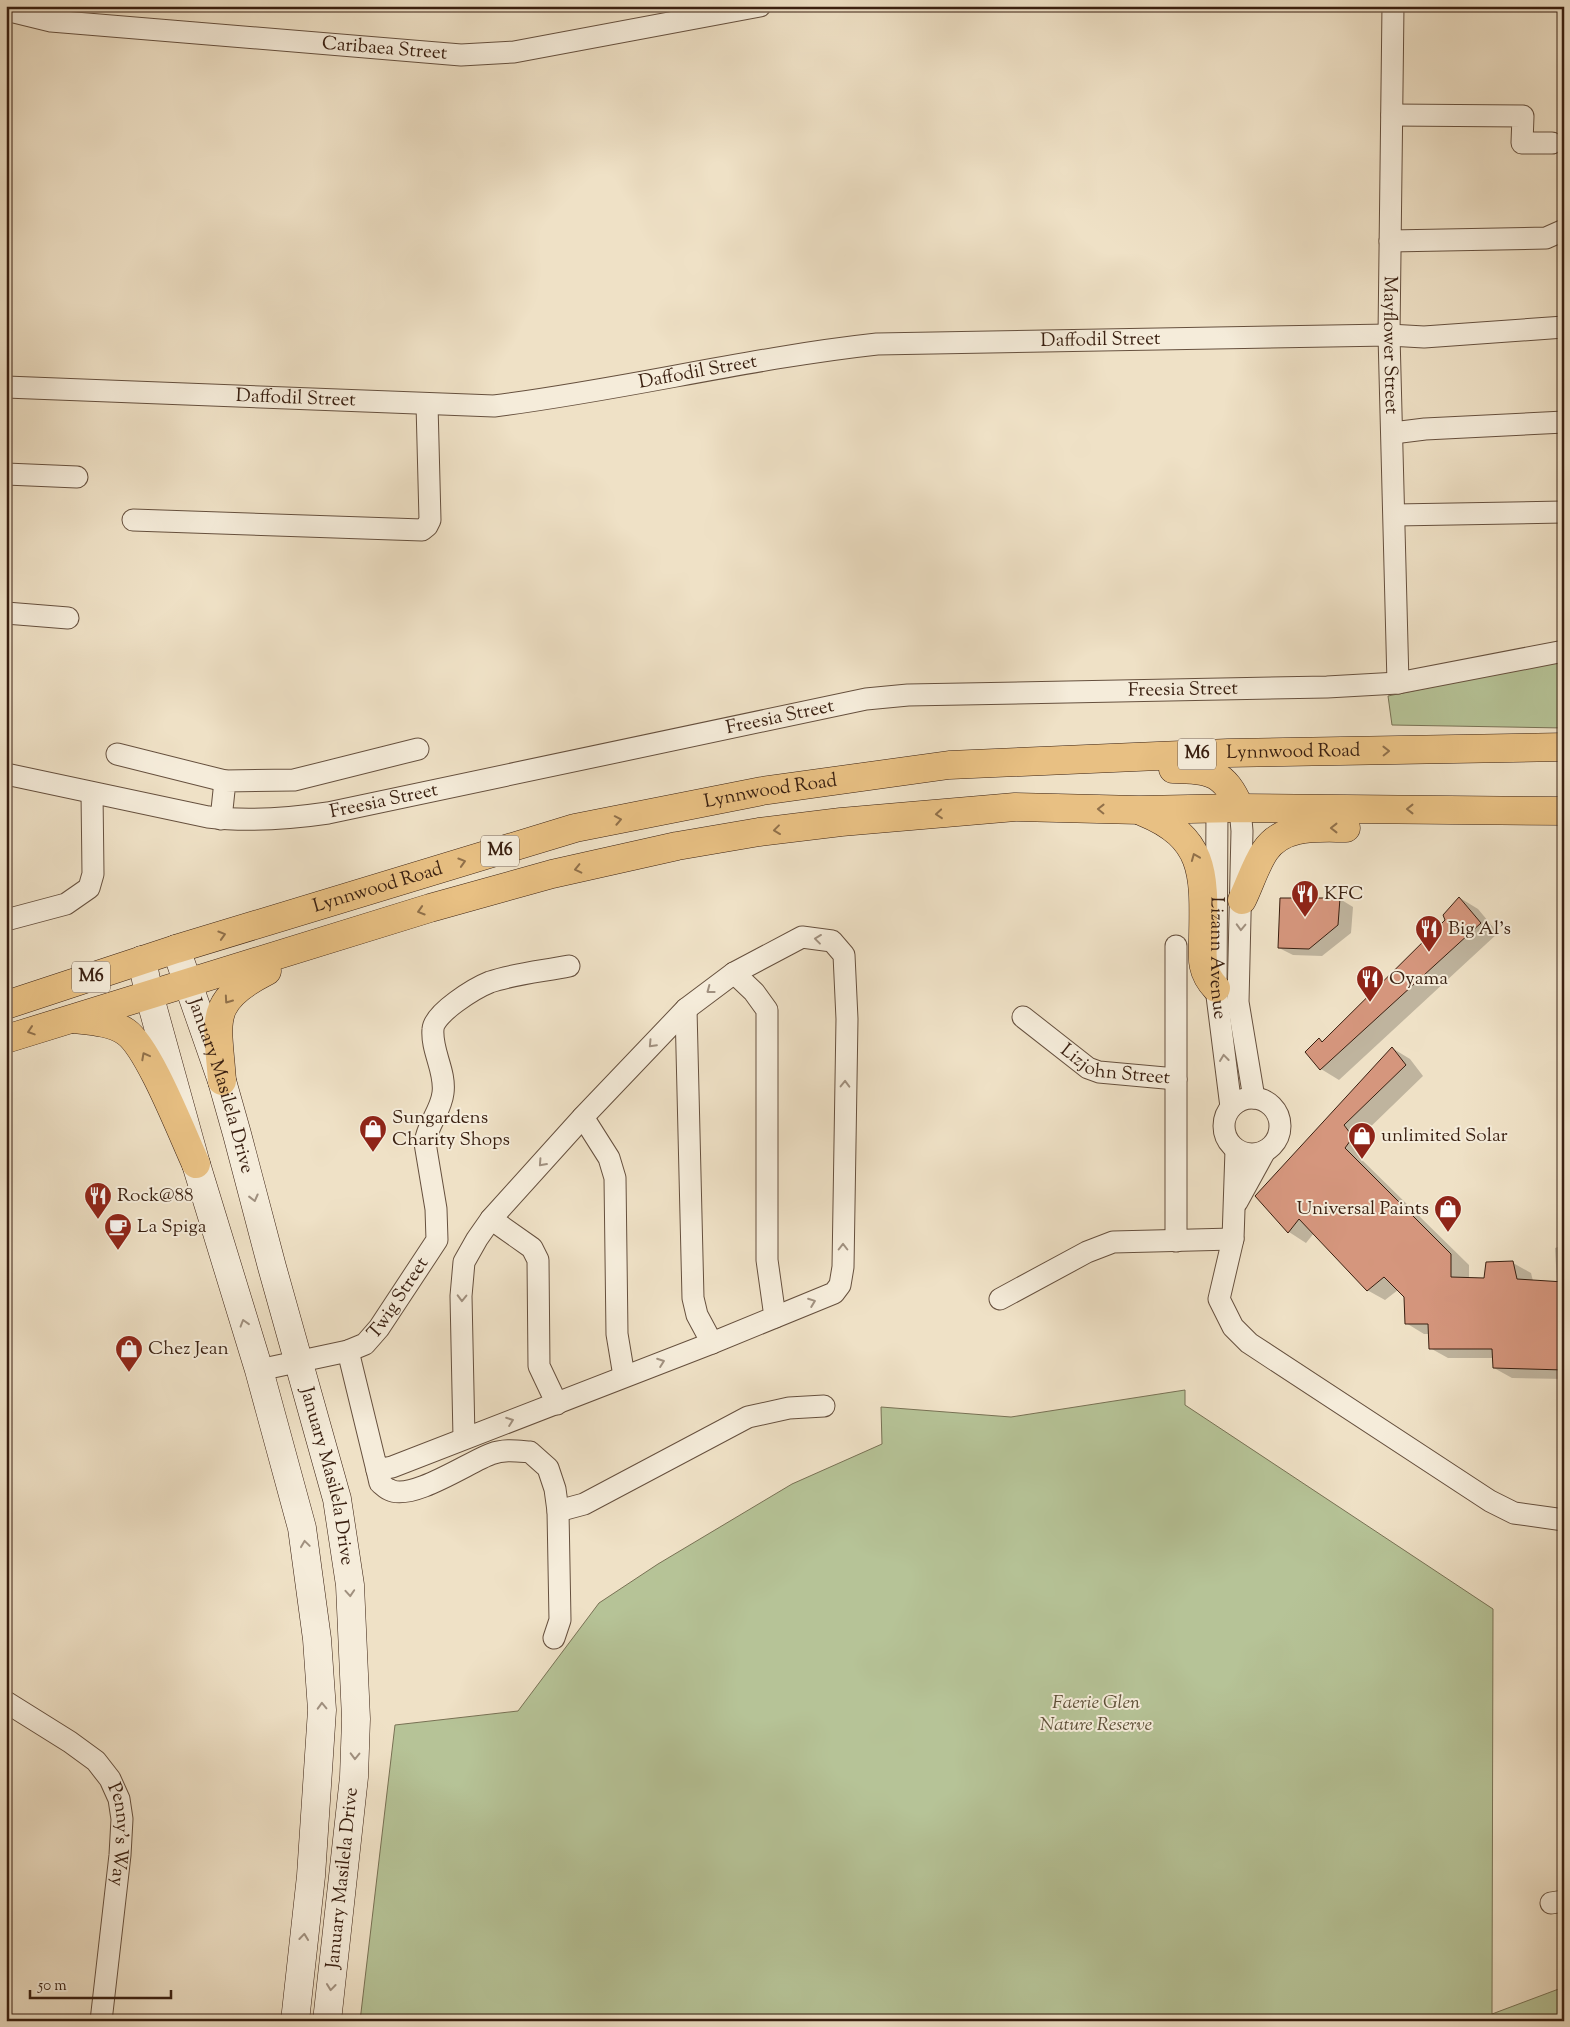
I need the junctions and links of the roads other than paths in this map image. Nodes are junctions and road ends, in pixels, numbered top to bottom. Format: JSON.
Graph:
{"nodes":[{"id":1,"x":760,"y":6,"type":"edge"},
{"id":2,"x":1393,"y":6,"type":"edge"},
{"id":3,"x":6,"y":10,"type":"edge"},
{"id":4,"x":1392,"y":115,"type":"junction"},
{"id":5,"x":1552,"y":143,"type":"dead end"},
{"id":6,"x":1564,"y":230,"type":"edge"},
{"id":7,"x":1390,"y":242,"type":"junction"},
{"id":8,"x":1564,"y":327,"type":"edge"},
{"id":9,"x":1389,"y":335,"type":"junction"},
{"id":10,"x":6,"y":387,"type":"edge"},
{"id":11,"x":427,"y":404,"type":"junction"},
{"id":12,"x":1564,"y":422,"type":"edge"},
{"id":13,"x":1393,"y":433,"type":"junction"},
{"id":14,"x":6,"y":474,"type":"edge"},
{"id":15,"x":77,"y":477,"type":"dead end"},
{"id":16,"x":1563,"y":512,"type":"edge"},
{"id":17,"x":1395,"y":515,"type":"junction"},
{"id":18,"x":133,"y":520,"type":"dead end"},
{"id":19,"x":6,"y":613,"type":"edge"},
{"id":20,"x":68,"y":618,"type":"dead end"},
{"id":21,"x":1564,"y":651,"type":"edge"},
{"id":22,"x":1398,"y":683,"type":"junction"},
{"id":23,"x":1564,"y":748,"type":"edge"},
{"id":24,"x":418,"y":749,"type":"dead end"},
{"id":25,"x":117,"y":754,"type":"dead end"},
{"id":26,"x":1285,"y":754,"type":"junction"},
{"id":27,"x":6,"y":774,"type":"edge"},
{"id":28,"x":1220,"y":778,"type":"junction"},
{"id":29,"x":225,"y":781,"type":"junction"},
{"id":30,"x":831,"y":782,"type":"junction"},
{"id":31,"x":92,"y":793,"type":"junction"},
{"id":32,"x":1228,"y":808,"type":"junction"},
{"id":33,"x":1139,"y":810,"type":"junction"},
{"id":34,"x":1521,"y":810,"type":"junction"},
{"id":35,"x":1564,"y":811,"type":"edge"},
{"id":36,"x":221,"y":819,"type":"junction"},
{"id":37,"x":1242,"y":900,"type":"junction"},
{"id":38,"x":6,"y":920,"type":"edge"},
{"id":39,"x":346,"y":935,"type":"junction"},
{"id":40,"x":1176,"y":946,"type":"dead end"},
{"id":41,"x":176,"y":949,"type":"junction"},
{"id":42,"x":142,"y":960,"type":"junction"},
{"id":43,"x":569,"y":966,"type":"dead end"},
{"id":44,"x":734,"y":973,"type":"junction"},
{"id":45,"x":188,"y":984,"type":"junction"},
{"id":46,"x":1216,"y":988,"type":"junction"},
{"id":47,"x":149,"y":994,"type":"junction"},
{"id":48,"x":6,"y":1005,"type":"edge"},
{"id":49,"x":686,"y":1008,"type":"junction"},
{"id":50,"x":1023,"y":1017,"type":"dead end"},
{"id":51,"x":69,"y":1019,"type":"junction"},
{"id":52,"x":6,"y":1039,"type":"edge"},
{"id":53,"x":1176,"y":1080,"type":"junction"},
{"id":54,"x":222,"y":1081,"type":"junction"},
{"id":55,"x":1254,"y":1098,"type":"junction"},
{"id":56,"x":1231,"y":1107,"type":"junction"},
{"id":57,"x":582,"y":1117,"type":"junction"},
{"id":58,"x":1236,"y":1150,"type":"junction"},
{"id":59,"x":1266,"y":1151,"type":"junction"},
{"id":60,"x":196,"y":1164,"type":"junction"},
{"id":61,"x":1236,"y":1205,"type":"junction"},
{"id":62,"x":491,"y":1219,"type":"junction"},
{"id":63,"x":1233,"y":1240,"type":"junction"},
{"id":64,"x":1176,"y":1241,"type":"junction"},
{"id":65,"x":1000,"y":1299,"type":"dead end"},
{"id":66,"x":775,"y":1317,"type":"junction"},
{"id":67,"x":712,"y":1343,"type":"junction"},
{"id":68,"x":348,"y":1351,"type":"junction"},
{"id":69,"x":298,"y":1360,"type":"junction"},
{"id":70,"x":259,"y":1370,"type":"junction"},
{"id":71,"x":624,"y":1376,"type":"junction"},
{"id":72,"x":557,"y":1404,"type":"junction"},
{"id":73,"x":824,"y":1406,"type":"dead end"},
{"id":74,"x":464,"y":1438,"type":"junction"},
{"id":75,"x":378,"y":1470,"type":"junction"},
{"id":76,"x":558,"y":1512,"type":"junction"},
{"id":77,"x":1564,"y":1520,"type":"edge"},
{"id":78,"x":554,"y":1638,"type":"dead end"},
{"id":79,"x":6,"y":1702,"type":"edge"},
{"id":80,"x":101,"y":2021,"type":"edge"},
{"id":81,"x":295,"y":2021,"type":"edge"},
{"id":82,"x":328,"y":2021,"type":"edge"}],
"edges":[{"from":1,"to":3,"type":"street","name":"Caribaea Street"},
{"from":2,"to":4,"type":"street","name":"Mayflower Street"},
{"from":4,"to":5,"type":"street"},
{"from":4,"to":7,"type":"street","name":"Mayflower Street"},
{"from":6,"to":7,"type":"street"},
{"from":7,"to":9,"type":"street","name":"Mayflower Street"},
{"from":8,"to":9,"type":"street","name":"Daffodil Street"},
{"from":9,"to":11,"type":"street","name":"Daffodil Street"},
{"from":9,"to":13,"type":"street","name":"Mayflower Street"},
{"from":10,"to":11,"type":"street","name":"Daffodil Street"},
{"from":11,"to":18,"type":"street"},
{"from":12,"to":13,"type":"street"},
{"from":13,"to":17,"type":"street","name":"Mayflower Street"},
{"from":14,"to":15,"type":"street"},
{"from":16,"to":17,"type":"street"},
{"from":17,"to":22,"type":"street","name":"Mayflower Street"},
{"from":19,"to":20,"type":"street"},
{"from":21,"to":22,"type":"street","name":"Freesia Street"},
{"from":22,"to":36,"type":"street","name":"Freesia Street"},
{"from":26,"to":23,"type":"main road","name":"Lynnwood Road","number":"M6","one_way":true},
{"from":24,"to":29,"type":"street"},
{"from":25,"to":29,"type":"street"},
{"from":26,"to":28,"type":"main road"},
{"from":26,"to":30,"type":"main road","name":"Lynnwood Road","number":"M6"},
{"from":27,"to":31,"type":"street","name":"Freesia Street"},
{"from":28,"to":30,"type":"main road"},
{"from":28,"to":32,"type":"main road"},
{"from":29,"to":36,"type":"street"},
{"from":41,"to":30,"type":"main road","name":"Lynnwood Road","number":"M6","one_way":true},
{"from":31,"to":36,"type":"street","name":"Freesia Street"},
{"from":31,"to":38,"type":"street"},
{"from":32,"to":33,"type":"main road","name":"Lynnwood Road","number":"M6"},
{"from":34,"to":32,"type":"main road","name":"Lynnwood Road","number":"M6","one_way":true},
{"from":32,"to":37,"type":"street","name":"Lizann Avenue"},
{"from":32,"to":46,"type":"street","name":"Lizann Avenue"},
{"from":33,"to":39,"type":"main road","name":"Lynnwood Road","number":"M6","one_way":true},
{"from":46,"to":33,"type":"main road","one_way":true},
{"from":34,"to":35,"type":"main road","name":"Lynnwood Road","number":"M6"},
{"from":34,"to":37,"type":"main road","one_way":true},
{"from":37,"to":55,"type":"street","name":"Lizann Avenue","one_way":true},
{"from":39,"to":45,"type":"main road","name":"Lynnwood Road","number":"M6"},
{"from":39,"to":54,"type":"main road","one_way":true},
{"from":40,"to":53,"type":"street","name":"Lizjohn Street"},
{"from":41,"to":42,"type":"main road","name":"Lynnwood Road","number":"M6"},
{"from":41,"to":45,"type":"main road","name":"January Masilela Drive"},
{"from":42,"to":47,"type":"main road","name":"January Masilela Drive"},
{"from":42,"to":48,"type":"main road","name":"Lynnwood Road","number":"M6"},
{"from":43,"to":68,"type":"street","name":"Twig Street"},
{"from":44,"to":49,"type":"street","one_way":true},
{"from":44,"to":66,"type":"street"},
{"from":66,"to":44,"type":"street","one_way":true},
{"from":45,"to":47,"type":"main road","name":"Lynnwood Road","number":"M6"},
{"from":45,"to":54,"type":"main road","name":"January Masilela Drive"},
{"from":56,"to":46,"type":"street","name":"Lizann Avenue","one_way":true},
{"from":47,"to":51,"type":"main road","name":"Lynnwood Road","number":"M6"},
{"from":47,"to":60,"type":"main road","name":"January Masilela Drive"},
{"from":49,"to":57,"type":"street","one_way":true},
{"from":49,"to":67,"type":"street"},
{"from":50,"to":53,"type":"street","name":"Lizjohn Street"},
{"from":51,"to":52,"type":"main road","name":"Lynnwood Road","number":"M6","one_way":true},
{"from":60,"to":51,"type":"main road","one_way":true},
{"from":53,"to":64,"type":"street"},
{"from":54,"to":69,"type":"main road","name":"January Masilela Drive","one_way":true},
{"from":55,"to":56,"type":"street"},
{"from":55,"to":59,"type":"street"},
{"from":56,"to":58,"type":"street"},
{"from":57,"to":62,"type":"street","one_way":true},
{"from":57,"to":71,"type":"street"},
{"from":58,"to":59,"type":"street"},
{"from":58,"to":61,"type":"street"},
{"from":59,"to":61,"type":"street"},
{"from":70,"to":60,"type":"main road","name":"January Masilela Drive","one_way":true},
{"from":61,"to":63,"type":"street"},
{"from":62,"to":72,"type":"street"},
{"from":62,"to":74,"type":"street","one_way":true},
{"from":63,"to":64,"type":"street"},
{"from":63,"to":77,"type":"street"},
{"from":64,"to":65,"type":"street"},
{"from":66,"to":67,"type":"street"},
{"from":71,"to":67,"type":"street","one_way":true},
{"from":68,"to":69,"type":"street","name":"Twig Street"},
{"from":68,"to":75,"type":"street"},
{"from":69,"to":70,"type":"street","name":"Twig Street"},
{"from":69,"to":82,"type":"main road","name":"January Masilela Drive","one_way":true},
{"from":81,"to":70,"type":"main road","name":"January Masilela Drive","one_way":true},
{"from":71,"to":72,"type":"street"},
{"from":74,"to":72,"type":"street","one_way":true},
{"from":73,"to":76,"type":"street"},
{"from":74,"to":75,"type":"street"},
{"from":75,"to":76,"type":"street"},
{"from":76,"to":78,"type":"street"},
{"from":79,"to":80,"type":"street","name":"Penny's Way"}]}
